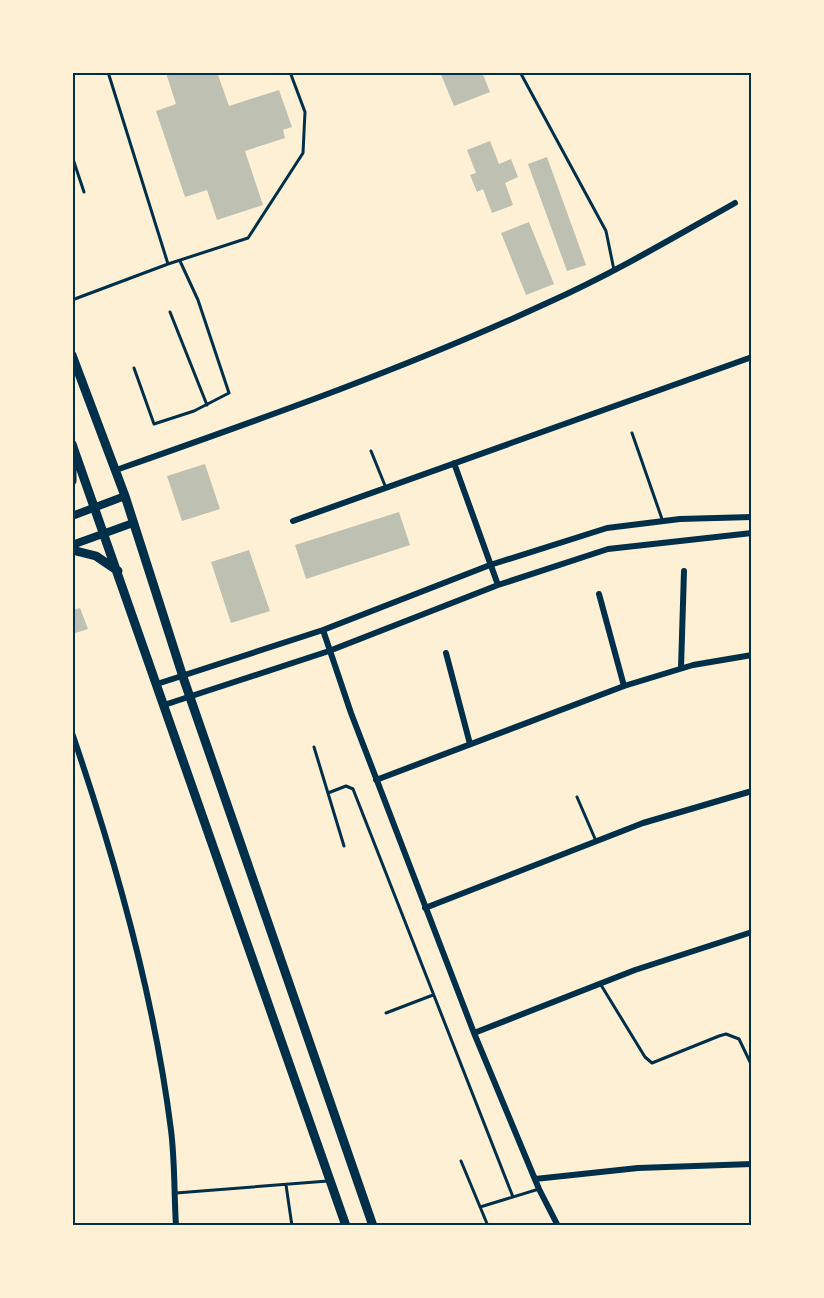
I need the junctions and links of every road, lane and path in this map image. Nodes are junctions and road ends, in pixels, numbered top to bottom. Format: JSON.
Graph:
{"nodes":[{"id":1,"x":78,"y":72,"type":"edge"},
{"id":2,"x":108,"y":72,"type":"edge"},
{"id":3,"x":290,"y":72,"type":"edge"},
{"id":4,"x":520,"y":72,"type":"edge"},
{"id":5,"x":72,"y":74,"type":"edge"},
{"id":6,"x":72,"y":156,"type":"edge"},
{"id":7,"x":84,"y":192,"type":"dead end"},
{"id":8,"x":735,"y":203,"type":"dead end"},
{"id":9,"x":180,"y":261,"type":"junction"},
{"id":10,"x":168,"y":264,"type":"junction"},
{"id":11,"x":614,"y":270,"type":"junction"},
{"id":12,"x":72,"y":300,"type":"edge"},
{"id":13,"x":170,"y":312,"type":"dead end"},
{"id":14,"x":72,"y":355,"type":"edge"},
{"id":15,"x":752,"y":357,"type":"edge"},
{"id":16,"x":134,"y":368,"type":"dead end"},
{"id":17,"x":207,"y":405,"type":"junction"},
{"id":18,"x":632,"y":433,"type":"dead end"},
{"id":19,"x":72,"y":444,"type":"edge"},
{"id":20,"x":371,"y":451,"type":"dead end"},
{"id":21,"x":454,"y":463,"type":"junction"},
{"id":22,"x":72,"y":469,"type":"edge"},
{"id":23,"x":116,"y":470,"type":"junction"},
{"id":24,"x":72,"y":481,"type":"edge"},
{"id":25,"x":386,"y":488,"type":"junction"},
{"id":26,"x":125,"y":496,"type":"junction"},
{"id":27,"x":95,"y":507,"type":"junction"},
{"id":28,"x":72,"y":516,"type":"edge"},
{"id":29,"x":752,"y":516,"type":"edge"},
{"id":30,"x":292,"y":521,"type":"dead end"},
{"id":31,"x":662,"y":521,"type":"junction"},
{"id":32,"x":133,"y":523,"type":"junction"},
{"id":33,"x":105,"y":533,"type":"junction"},
{"id":34,"x":752,"y":533,"type":"edge"},
{"id":35,"x":72,"y":545,"type":"edge"},
{"id":36,"x":72,"y":550,"type":"edge"},
{"id":37,"x":489,"y":565,"type":"junction"},
{"id":38,"x":684,"y":571,"type":"dead end"},
{"id":39,"x":118,"y":572,"type":"junction"},
{"id":40,"x":498,"y":585,"type":"junction"},
{"id":41,"x":599,"y":594,"type":"dead end"},
{"id":42,"x":323,"y":630,"type":"junction"},
{"id":43,"x":329,"y":651,"type":"junction"},
{"id":44,"x":446,"y":653,"type":"dead end"},
{"id":45,"x":752,"y":656,"type":"edge"},
{"id":46,"x":681,"y":668,"type":"junction"},
{"id":47,"x":183,"y":676,"type":"junction"},
{"id":48,"x":157,"y":684,"type":"junction"},
{"id":49,"x":624,"y":686,"type":"junction"},
{"id":50,"x":190,"y":698,"type":"junction"},
{"id":51,"x":164,"y":705,"type":"junction"},
{"id":52,"x":72,"y":733,"type":"edge"},
{"id":53,"x":470,"y":744,"type":"junction"},
{"id":54,"x":314,"y":747,"type":"dead end"},
{"id":55,"x":376,"y":780,"type":"junction"},
{"id":56,"x":752,"y":791,"type":"edge"},
{"id":57,"x":328,"y":793,"type":"junction"},
{"id":58,"x":577,"y":797,"type":"dead end"},
{"id":59,"x":596,"y":841,"type":"junction"},
{"id":60,"x":344,"y":846,"type":"dead end"},
{"id":61,"x":425,"y":908,"type":"junction"},
{"id":62,"x":752,"y":932,"type":"edge"},
{"id":63,"x":600,"y":984,"type":"junction"},
{"id":64,"x":434,"y":994,"type":"junction"},
{"id":65,"x":386,"y":1013,"type":"dead end"},
{"id":66,"x":474,"y":1033,"type":"junction"},
{"id":67,"x":752,"y":1066,"type":"edge"},
{"id":68,"x":461,"y":1161,"type":"dead end"},
{"id":69,"x":752,"y":1164,"type":"edge"},
{"id":70,"x":535,"y":1179,"type":"junction"},
{"id":71,"x":330,"y":1180,"type":"junction"},
{"id":72,"x":285,"y":1185,"type":"junction"},
{"id":73,"x":538,"y":1188,"type":"junction"},
{"id":74,"x":174,"y":1193,"type":"junction"},
{"id":75,"x":513,"y":1197,"type":"junction"},
{"id":76,"x":480,"y":1207,"type":"junction"},
{"id":77,"x":176,"y":1226,"type":"edge"},
{"id":78,"x":292,"y":1226,"type":"edge"},
{"id":79,"x":346,"y":1226,"type":"edge"},
{"id":80,"x":373,"y":1226,"type":"edge"},
{"id":81,"x":488,"y":1226,"type":"edge"},
{"id":82,"x":558,"y":1226,"type":"edge"}],
"edges":[{"from":1,"to":5,"type":"lane"},
{"from":2,"to":10,"type":"lane"},
{"from":3,"to":9,"type":"lane"},
{"from":4,"to":11,"type":"lane"},
{"from":6,"to":7,"type":"lane"},
{"from":8,"to":11,"type":"street"},
{"from":9,"to":10,"type":"lane"},
{"from":9,"to":17,"type":"lane"},
{"from":10,"to":12,"type":"lane"},
{"from":11,"to":23,"type":"street"},
{"from":13,"to":17,"type":"lane"},
{"from":14,"to":23,"type":"main road"},
{"from":15,"to":21,"type":"street"},
{"from":16,"to":17,"type":"lane"},
{"from":18,"to":31,"type":"lane"},
{"from":19,"to":27,"type":"main road"},
{"from":20,"to":25,"type":"lane"},
{"from":21,"to":25,"type":"street"},
{"from":21,"to":37,"type":"street"},
{"from":22,"to":24,"type":"main road"},
{"from":23,"to":26,"type":"main road"},
{"from":25,"to":30,"type":"street"},
{"from":26,"to":27,"type":"street"},
{"from":26,"to":32,"type":"main road"},
{"from":27,"to":28,"type":"street"},
{"from":27,"to":33,"type":"main road"},
{"from":29,"to":31,"type":"street"},
{"from":31,"to":37,"type":"street"},
{"from":32,"to":33,"type":"street"},
{"from":32,"to":47,"type":"main road"},
{"from":33,"to":35,"type":"street"},
{"from":33,"to":39,"type":"main road"},
{"from":34,"to":40,"type":"street"},
{"from":36,"to":39,"type":"main road"},
{"from":37,"to":40,"type":"street"},
{"from":37,"to":42,"type":"street"},
{"from":38,"to":46,"type":"street"},
{"from":39,"to":48,"type":"main road"},
{"from":40,"to":43,"type":"street"},
{"from":41,"to":49,"type":"street"},
{"from":42,"to":43,"type":"street"},
{"from":42,"to":47,"type":"street"},
{"from":43,"to":50,"type":"street"},
{"from":43,"to":55,"type":"street"},
{"from":44,"to":53,"type":"street"},
{"from":45,"to":46,"type":"street"},
{"from":46,"to":49,"type":"street"},
{"from":47,"to":48,"type":"street"},
{"from":47,"to":50,"type":"main road"},
{"from":48,"to":51,"type":"main road"},
{"from":49,"to":53,"type":"street"},
{"from":50,"to":51,"type":"street"},
{"from":50,"to":80,"type":"main road"},
{"from":51,"to":71,"type":"main road"},
{"from":52,"to":74,"type":"street"},
{"from":53,"to":55,"type":"street"},
{"from":54,"to":57,"type":"lane"},
{"from":55,"to":61,"type":"street"},
{"from":56,"to":59,"type":"street"},
{"from":57,"to":60,"type":"lane"},
{"from":57,"to":64,"type":"lane"},
{"from":58,"to":59,"type":"lane"},
{"from":59,"to":61,"type":"street"},
{"from":61,"to":66,"type":"street"},
{"from":62,"to":63,"type":"street"},
{"from":63,"to":66,"type":"street"},
{"from":63,"to":67,"type":"lane"},
{"from":64,"to":65,"type":"lane"},
{"from":64,"to":75,"type":"lane"},
{"from":66,"to":70,"type":"street"},
{"from":68,"to":76,"type":"lane"},
{"from":69,"to":70,"type":"street"},
{"from":70,"to":73,"type":"street"},
{"from":71,"to":72,"type":"lane"},
{"from":71,"to":79,"type":"main road"},
{"from":72,"to":74,"type":"lane"},
{"from":72,"to":78,"type":"lane"},
{"from":73,"to":75,"type":"lane"},
{"from":73,"to":82,"type":"street"},
{"from":74,"to":77,"type":"street"},
{"from":75,"to":76,"type":"lane"},
{"from":76,"to":81,"type":"lane"}]}
